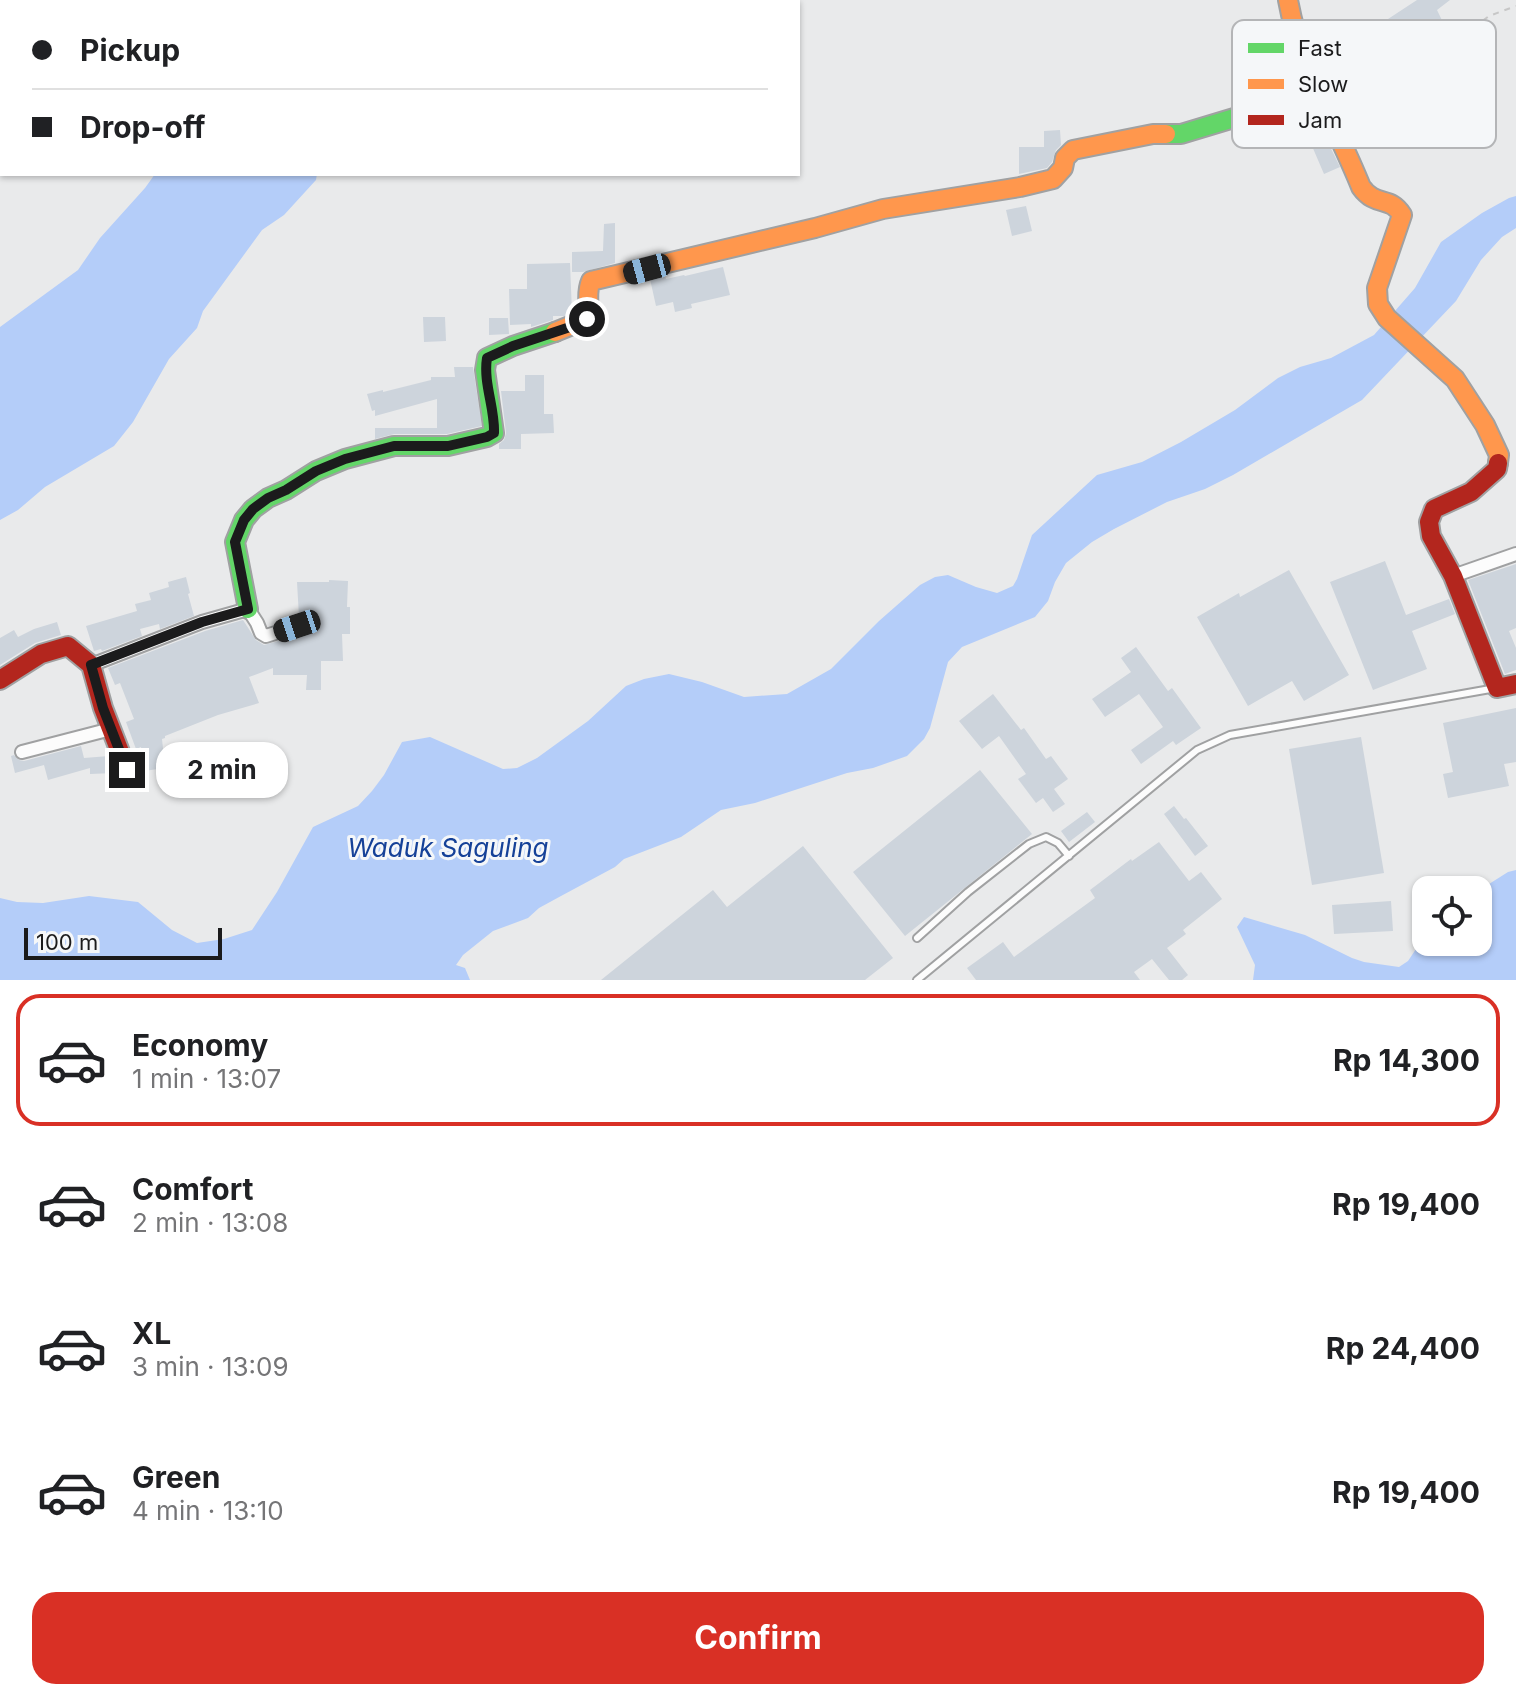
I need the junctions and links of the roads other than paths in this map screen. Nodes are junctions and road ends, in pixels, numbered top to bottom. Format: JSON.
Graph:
{"nodes":[{"id":1,"x":1288,"y":0,"type":"edge"},
{"id":2,"x":1291,"y":20,"type":"edge"},
{"id":3,"x":1232,"y":119,"type":"edge"},
{"id":4,"x":1344,"y":148,"type":"edge"},
{"id":5,"x":1516,"y":554,"type":"edge"},
{"id":6,"x":1453,"y":576,"type":"junction"},
{"id":7,"x":248,"y":609,"type":"junction"},
{"id":8,"x":297,"y":626,"type":"dead end"},
{"id":9,"x":91,"y":665,"type":"junction"},
{"id":10,"x":0,"y":680,"type":"edge"},
{"id":11,"x":1507,"y":686,"type":"edge"},
{"id":12,"x":111,"y":729,"type":"junction"},
{"id":13,"x":22,"y":752,"type":"dead end"},
{"id":14,"x":127,"y":770,"type":"dead end"},
{"id":15,"x":1069,"y":856,"type":"junction"},
{"id":16,"x":917,"y":938,"type":"dead end"},
{"id":17,"x":917,"y":980,"type":"edge"}],
"edges":[{"from":1,"to":2,"type":"street"},
{"from":3,"to":7,"type":"street"},
{"from":4,"to":6,"type":"street"},
{"from":5,"to":6,"type":"street"},
{"from":6,"to":11,"type":"street"},
{"from":7,"to":8,"type":"street"},
{"from":7,"to":9,"type":"street"},
{"from":9,"to":10,"type":"street"},
{"from":9,"to":12,"type":"street"},
{"from":11,"to":15,"type":"lane"},
{"from":12,"to":13,"type":"street"},
{"from":12,"to":14,"type":"street"},
{"from":15,"to":16,"type":"lane"},
{"from":15,"to":17,"type":"lane"}]}
